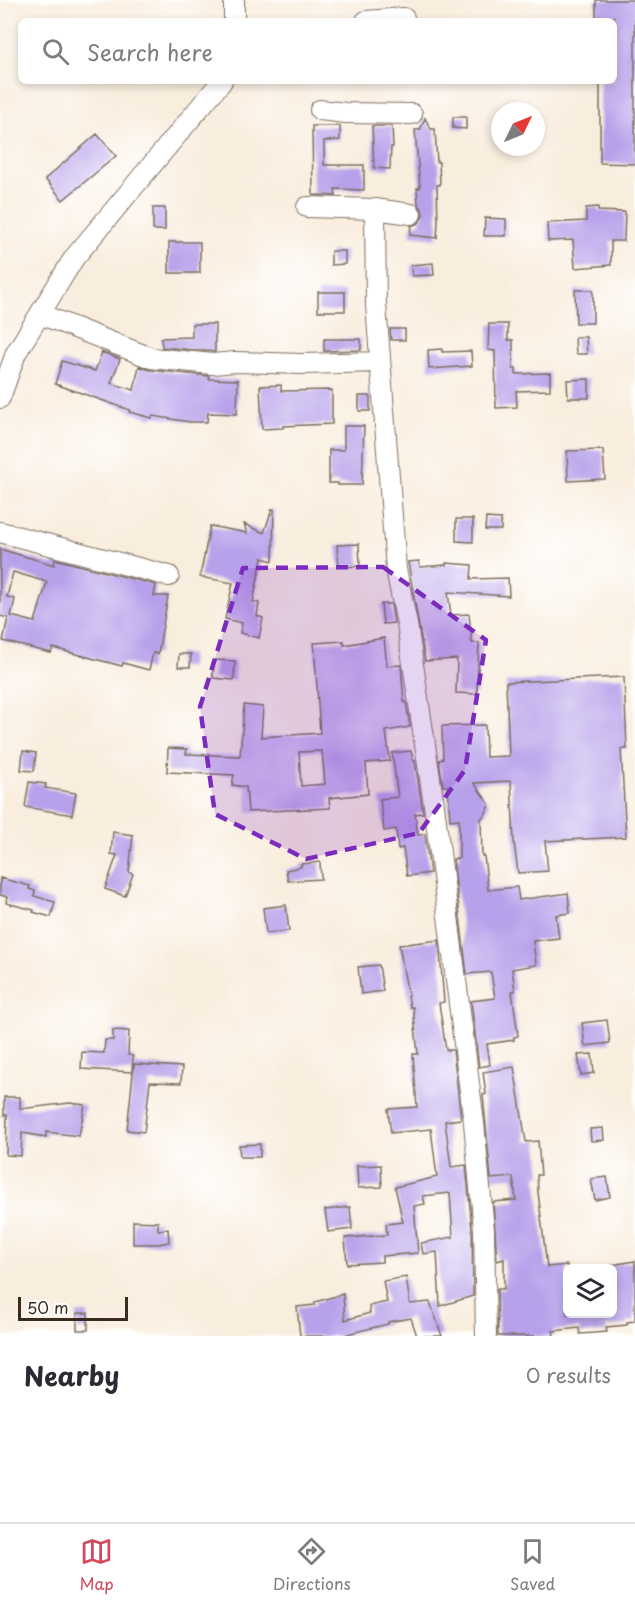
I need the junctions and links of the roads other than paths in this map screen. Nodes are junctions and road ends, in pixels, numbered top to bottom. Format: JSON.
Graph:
{"nodes":[{"id":1,"x":234,"y":0,"type":"edge"},
{"id":2,"x":234,"y":18,"type":"edge"},
{"id":3,"x":219,"y":84,"type":"edge"},
{"id":4,"x":320,"y":110,"type":"dead end"},
{"id":5,"x":412,"y":114,"type":"dead end"},
{"id":6,"x":308,"y":207,"type":"dead end"},
{"id":7,"x":375,"y":209,"type":"junction"},
{"id":8,"x":411,"y":214,"type":"dead end"},
{"id":9,"x":40,"y":314,"type":"junction"},
{"id":10,"x":380,"y":362,"type":"junction"},
{"id":11,"x":0,"y":398,"type":"edge"},
{"id":12,"x":0,"y":532,"type":"edge"},
{"id":13,"x":169,"y":576,"type":"dead end"},
{"id":14,"x":486,"y":1336,"type":"edge"}],
"edges":[{"from":1,"to":2,"type":"street"},
{"from":3,"to":9,"type":"street"},
{"from":4,"to":5,"type":"street"},
{"from":6,"to":7,"type":"street"},
{"from":7,"to":8,"type":"street"},
{"from":7,"to":10,"type":"street"},
{"from":9,"to":10,"type":"street"},
{"from":9,"to":11,"type":"street"},
{"from":10,"to":14,"type":"street"},
{"from":12,"to":13,"type":"street"}]}
